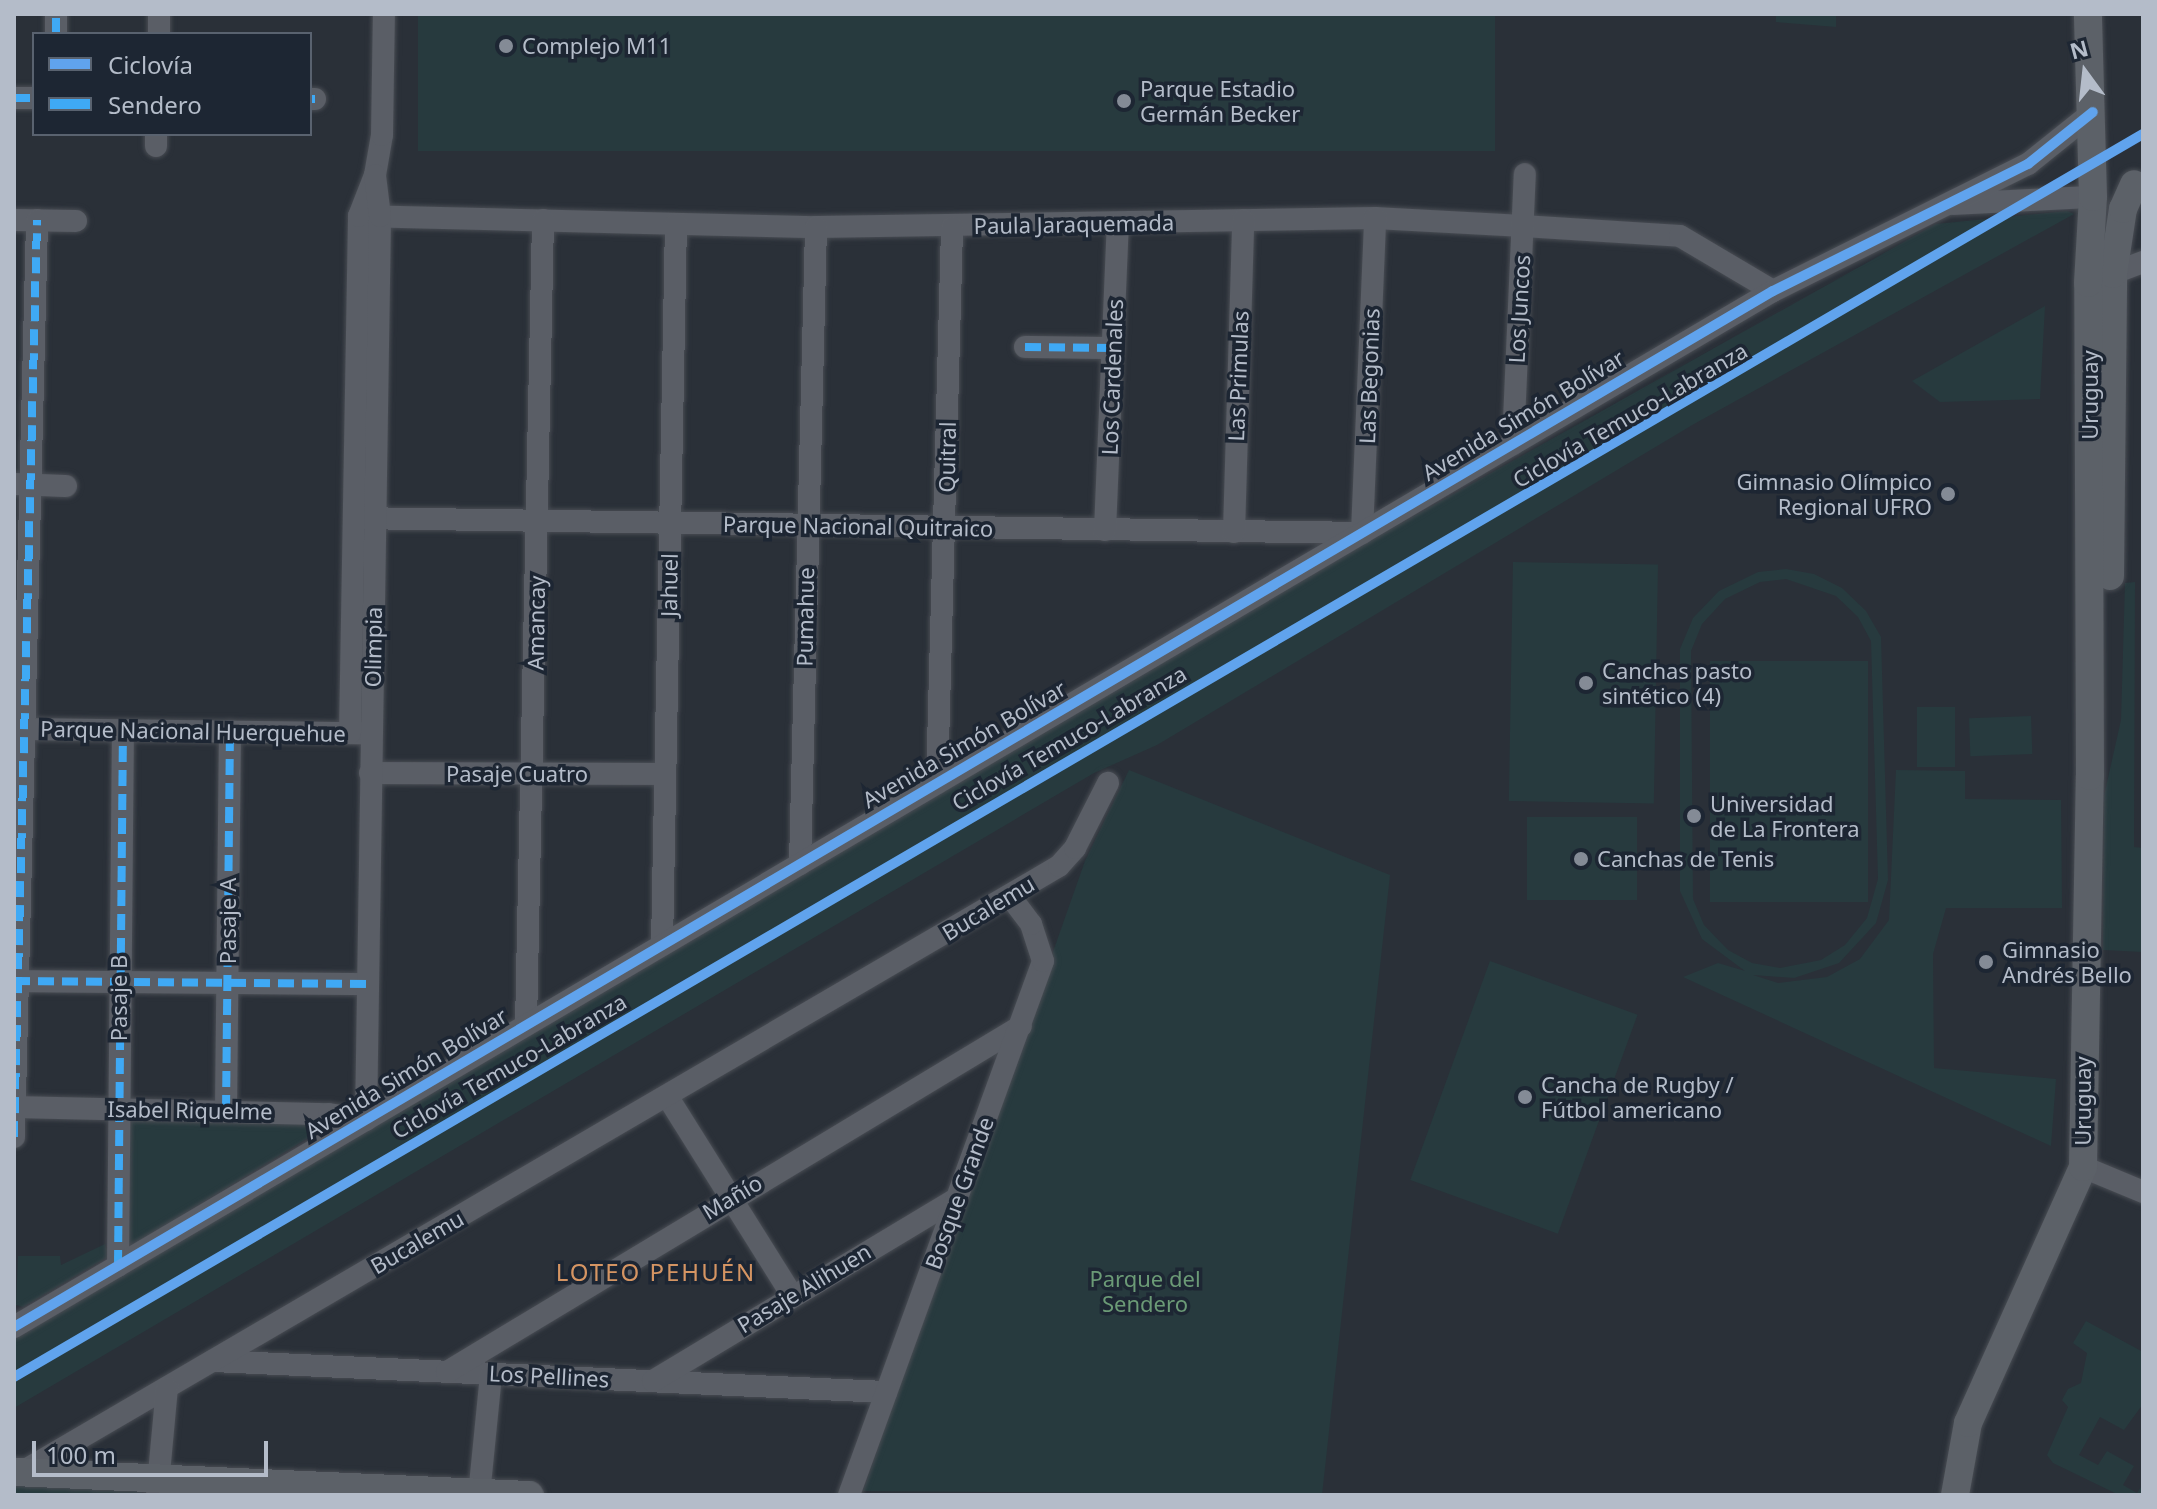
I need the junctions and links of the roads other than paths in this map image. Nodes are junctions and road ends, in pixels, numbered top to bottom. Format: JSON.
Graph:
{"nodes":[{"id":1,"x":369,"y":14,"type":"edge"},
{"id":2,"x":384,"y":14,"type":"edge"},
{"id":3,"x":2088,"y":14,"type":"edge"},
{"id":4,"x":2093,"y":112,"type":"junction"},
{"id":5,"x":382,"y":122,"type":"junction"},
{"id":6,"x":1525,"y":174,"type":"dead end"},
{"id":7,"x":2138,"y":182,"type":"edge"},
{"id":8,"x":2097,"y":197,"type":"junction"},
{"id":9,"x":1940,"y":205,"type":"junction"},
{"id":10,"x":369,"y":216,"type":"junction"},
{"id":11,"x":1375,"y":218,"type":"junction"},
{"id":12,"x":14,"y":220,"type":"edge"},
{"id":13,"x":37,"y":220,"type":"junction"},
{"id":14,"x":543,"y":220,"type":"junction"},
{"id":15,"x":1243,"y":220,"type":"junction"},
{"id":16,"x":76,"y":221,"type":"dead end"},
{"id":17,"x":676,"y":224,"type":"junction"},
{"id":18,"x":1118,"y":224,"type":"junction"},
{"id":19,"x":1523,"y":226,"type":"junction"},
{"id":20,"x":816,"y":227,"type":"junction"},
{"id":21,"x":952,"y":227,"type":"junction"},
{"id":22,"x":2143,"y":262,"type":"edge"},
{"id":23,"x":2106,"y":268,"type":"junction"},
{"id":24,"x":1773,"y":291,"type":"junction"},
{"id":25,"x":1025,"y":347,"type":"dead end"},
{"id":26,"x":1113,"y":348,"type":"junction"},
{"id":27,"x":1513,"y":444,"type":"junction"},
{"id":28,"x":22,"y":484,"type":"edge"},
{"id":29,"x":66,"y":486,"type":"dead end"},
{"id":30,"x":364,"y":518,"type":"junction"},
{"id":31,"x":538,"y":521,"type":"junction"},
{"id":32,"x":671,"y":523,"type":"junction"},
{"id":33,"x":807,"y":525,"type":"junction"},
{"id":34,"x":946,"y":527,"type":"junction"},
{"id":35,"x":1105,"y":530,"type":"junction"},
{"id":36,"x":1234,"y":532,"type":"junction"},
{"id":37,"x":1362,"y":533,"type":"junction"},
{"id":38,"x":20,"y":729,"type":"edge"},
{"id":39,"x":123,"y":730,"type":"junction"},
{"id":40,"x":230,"y":731,"type":"junction"},
{"id":41,"x":361,"y":733,"type":"junction"},
{"id":42,"x":370,"y":773,"type":"junction"},
{"id":43,"x":664,"y":774,"type":"junction"},
{"id":44,"x":533,"y":775,"type":"junction"},
{"id":45,"x":937,"y":783,"type":"junction"},
{"id":46,"x":1108,"y":783,"type":"dead end"},
{"id":47,"x":800,"y":864,"type":"junction"},
{"id":48,"x":1010,"y":896,"type":"junction"},
{"id":49,"x":662,"y":945,"type":"junction"},
{"id":50,"x":17,"y":982,"type":"edge"},
{"id":51,"x":118,"y":982,"type":"junction"},
{"id":52,"x":228,"y":983,"type":"junction"},
{"id":53,"x":368,"y":984,"type":"junction"},
{"id":54,"x":526,"y":1025,"type":"junction"},
{"id":55,"x":1021,"y":1026,"type":"junction"},
{"id":56,"x":667,"y":1096,"type":"junction"},
{"id":57,"x":14,"y":1107,"type":"edge"},
{"id":58,"x":120,"y":1108,"type":"junction"},
{"id":59,"x":226,"y":1111,"type":"junction"},
{"id":60,"x":366,"y":1120,"type":"junction"},
{"id":61,"x":14,"y":1137,"type":"edge"},
{"id":62,"x":2083,"y":1167,"type":"junction"},
{"id":63,"x":2143,"y":1192,"type":"edge"},
{"id":64,"x":731,"y":1197,"type":"junction"},
{"id":65,"x":957,"y":1198,"type":"junction"},
{"id":66,"x":118,"y":1266,"type":"junction"},
{"id":67,"x":791,"y":1294,"type":"junction"},
{"id":68,"x":14,"y":1327,"type":"edge"},
{"id":69,"x":212,"y":1361,"type":"junction"},
{"id":70,"x":447,"y":1372,"type":"junction"},
{"id":71,"x":491,"y":1374,"type":"junction"},
{"id":72,"x":653,"y":1381,"type":"junction"},
{"id":73,"x":167,"y":1388,"type":"junction"},
{"id":74,"x":886,"y":1392,"type":"junction"},
{"id":75,"x":18,"y":1472,"type":"edge"},
{"id":76,"x":158,"y":1486,"type":"edge"},
{"id":77,"x":480,"y":1494,"type":"edge"},
{"id":78,"x":529,"y":1495,"type":"edge"},
{"id":79,"x":849,"y":1495,"type":"edge"},
{"id":80,"x":1955,"y":1495,"type":"edge"}],
"edges":[{"from":1,"to":5,"type":"street"},
{"from":2,"to":5,"type":"street","name":"Olimpia"},
{"from":3,"to":4,"type":"main road","name":"Uruguay"},
{"from":4,"to":8,"type":"main road","name":"Uruguay"},
{"from":4,"to":9,"type":"street","name":"Avenida Simón Bolívar"},
{"from":5,"to":10,"type":"street","name":"Olimpia"},
{"from":6,"to":19,"type":"street","name":"Los Juncos"},
{"from":7,"to":8,"type":"main road"},
{"from":7,"to":23,"type":"main road","name":"Uruguay"},
{"from":8,"to":9,"type":"street","name":"Avenida Simón Bolívar"},
{"from":8,"to":23,"type":"main road","name":"Uruguay"},
{"from":8,"to":23,"type":"main road"},
{"from":9,"to":24,"type":"street","name":"Avenida Simón Bolívar"},
{"from":10,"to":14,"type":"street","name":"Paula Jaraquemada"},
{"from":10,"to":30,"type":"street","name":"Olimpia"},
{"from":11,"to":15,"type":"street","name":"Paula Jaraquemada"},
{"from":11,"to":19,"type":"street","name":"Paula Jaraquemada"},
{"from":11,"to":37,"type":"street","name":"Las Begonias"},
{"from":12,"to":13,"type":"street"},
{"from":13,"to":16,"type":"street"},
{"from":13,"to":28,"type":"street"},
{"from":14,"to":17,"type":"street","name":"Paula Jaraquemada"},
{"from":14,"to":31,"type":"street","name":"Amancay"},
{"from":15,"to":18,"type":"street","name":"Paula Jaraquemada"},
{"from":15,"to":36,"type":"street","name":"Las Primulas"},
{"from":17,"to":20,"type":"street","name":"Paula Jaraquemada"},
{"from":17,"to":32,"type":"street","name":"Jahuel"},
{"from":18,"to":21,"type":"street","name":"Paula Jaraquemada"},
{"from":18,"to":26,"type":"street","name":"Los Cardenales"},
{"from":19,"to":24,"type":"street","name":"Paula Jaraquemada"},
{"from":19,"to":27,"type":"street","name":"Los Juncos"},
{"from":20,"to":21,"type":"street","name":"Paula Jaraquemada"},
{"from":20,"to":33,"type":"street","name":"Pumahue"},
{"from":21,"to":34,"type":"street","name":"Quitral"},
{"from":22,"to":23,"type":"street"},
{"from":23,"to":62,"type":"main road","name":"Uruguay"},
{"from":24,"to":27,"type":"street","name":"Avenida Simón Bolívar"},
{"from":25,"to":26,"type":"street"},
{"from":26,"to":35,"type":"street","name":"Los Cardenales"},
{"from":27,"to":37,"type":"street","name":"Avenida Simón Bolívar"},
{"from":28,"to":29,"type":"street"},
{"from":28,"to":38,"type":"street"},
{"from":30,"to":31,"type":"street","name":"Parque Nacional Quitraico"},
{"from":30,"to":41,"type":"street","name":"Olimpia"},
{"from":31,"to":32,"type":"street","name":"Parque Nacional Quitraico"},
{"from":31,"to":44,"type":"street","name":"Amancay"},
{"from":32,"to":33,"type":"street","name":"Parque Nacional Quitraico"},
{"from":32,"to":43,"type":"street","name":"Jahuel"},
{"from":33,"to":34,"type":"street","name":"Parque Nacional Quitraico"},
{"from":33,"to":47,"type":"street","name":"Pumahue"},
{"from":34,"to":35,"type":"street","name":"Parque Nacional Quitraico"},
{"from":34,"to":45,"type":"street","name":"Quitral"},
{"from":35,"to":36,"type":"street","name":"Parque Nacional Quitraico"},
{"from":36,"to":37,"type":"street","name":"Parque Nacional Quitraico"},
{"from":37,"to":45,"type":"street","name":"Avenida Simón Bolívar"},
{"from":38,"to":39,"type":"street","name":"Parque Nacional Huerquehue"},
{"from":38,"to":50,"type":"street"},
{"from":39,"to":40,"type":"street","name":"Parque Nacional Huerquehue"},
{"from":39,"to":51,"type":"street","name":"Pasaje B"},
{"from":40,"to":41,"type":"street","name":"Parque Nacional Huerquehue"},
{"from":40,"to":52,"type":"street","name":"Pasaje A"},
{"from":41,"to":42,"type":"street","name":"Olimpia"},
{"from":42,"to":44,"type":"street","name":"Pasaje Cuatro"},
{"from":42,"to":53,"type":"street","name":"Olimpia"},
{"from":43,"to":44,"type":"street","name":"Pasaje Cuatro"},
{"from":43,"to":49,"type":"street","name":"Jahuel"},
{"from":44,"to":54,"type":"street","name":"Amancay"},
{"from":45,"to":47,"type":"street","name":"Avenida Simón Bolívar"},
{"from":46,"to":48,"type":"street","name":"Bucalemu"},
{"from":47,"to":49,"type":"street","name":"Avenida Simón Bolívar"},
{"from":48,"to":55,"type":"street","name":"Bosque Grande"},
{"from":48,"to":56,"type":"street","name":"Bucalemu"},
{"from":49,"to":54,"type":"street","name":"Avenida Simón Bolívar"},
{"from":50,"to":51,"type":"street"},
{"from":50,"to":57,"type":"street"},
{"from":51,"to":52,"type":"street"},
{"from":51,"to":58,"type":"street","name":"Pasaje B"},
{"from":52,"to":53,"type":"street"},
{"from":52,"to":59,"type":"street","name":"Pasaje A"},
{"from":53,"to":60,"type":"street","name":"Olimpia"},
{"from":54,"to":60,"type":"street","name":"Avenida Simón Bolívar"},
{"from":55,"to":64,"type":"street","name":"Mañío"},
{"from":55,"to":65,"type":"street","name":"Bosque Grande"},
{"from":56,"to":64,"type":"street"},
{"from":56,"to":69,"type":"street","name":"Bucalemu"},
{"from":57,"to":58,"type":"street","name":"Isabel Riquelme"},
{"from":57,"to":61,"type":"street"},
{"from":58,"to":59,"type":"street","name":"Isabel Riquelme"},
{"from":58,"to":66,"type":"street","name":"Pasaje B"},
{"from":59,"to":60,"type":"street","name":"Isabel Riquelme"},
{"from":60,"to":66,"type":"street","name":"Avenida Simón Bolívar"},
{"from":62,"to":63,"type":"street"},
{"from":62,"to":80,"type":"main road","name":"Uruguay"},
{"from":64,"to":67,"type":"street"},
{"from":64,"to":70,"type":"street","name":"Mañío"},
{"from":65,"to":67,"type":"street","name":"Pasaje Alihuen"},
{"from":65,"to":74,"type":"street","name":"Bosque Grande"},
{"from":66,"to":68,"type":"street","name":"Avenida Simón Bolívar"},
{"from":67,"to":72,"type":"street","name":"Pasaje Alihuen"},
{"from":69,"to":70,"type":"street","name":"Los Pellines"},
{"from":69,"to":73,"type":"street","name":"Bucalemu"},
{"from":70,"to":71,"type":"street","name":"Los Pellines"},
{"from":71,"to":72,"type":"street","name":"Los Pellines"},
{"from":71,"to":77,"type":"street"},
{"from":72,"to":74,"type":"street","name":"Los Pellines"},
{"from":73,"to":75,"type":"street","name":"Bucalemu"},
{"from":73,"to":76,"type":"street"},
{"from":74,"to":79,"type":"street","name":"Bosque Grande"},
{"from":75,"to":76,"type":"main road"},
{"from":76,"to":77,"type":"main road"},
{"from":77,"to":78,"type":"main road"}]}
